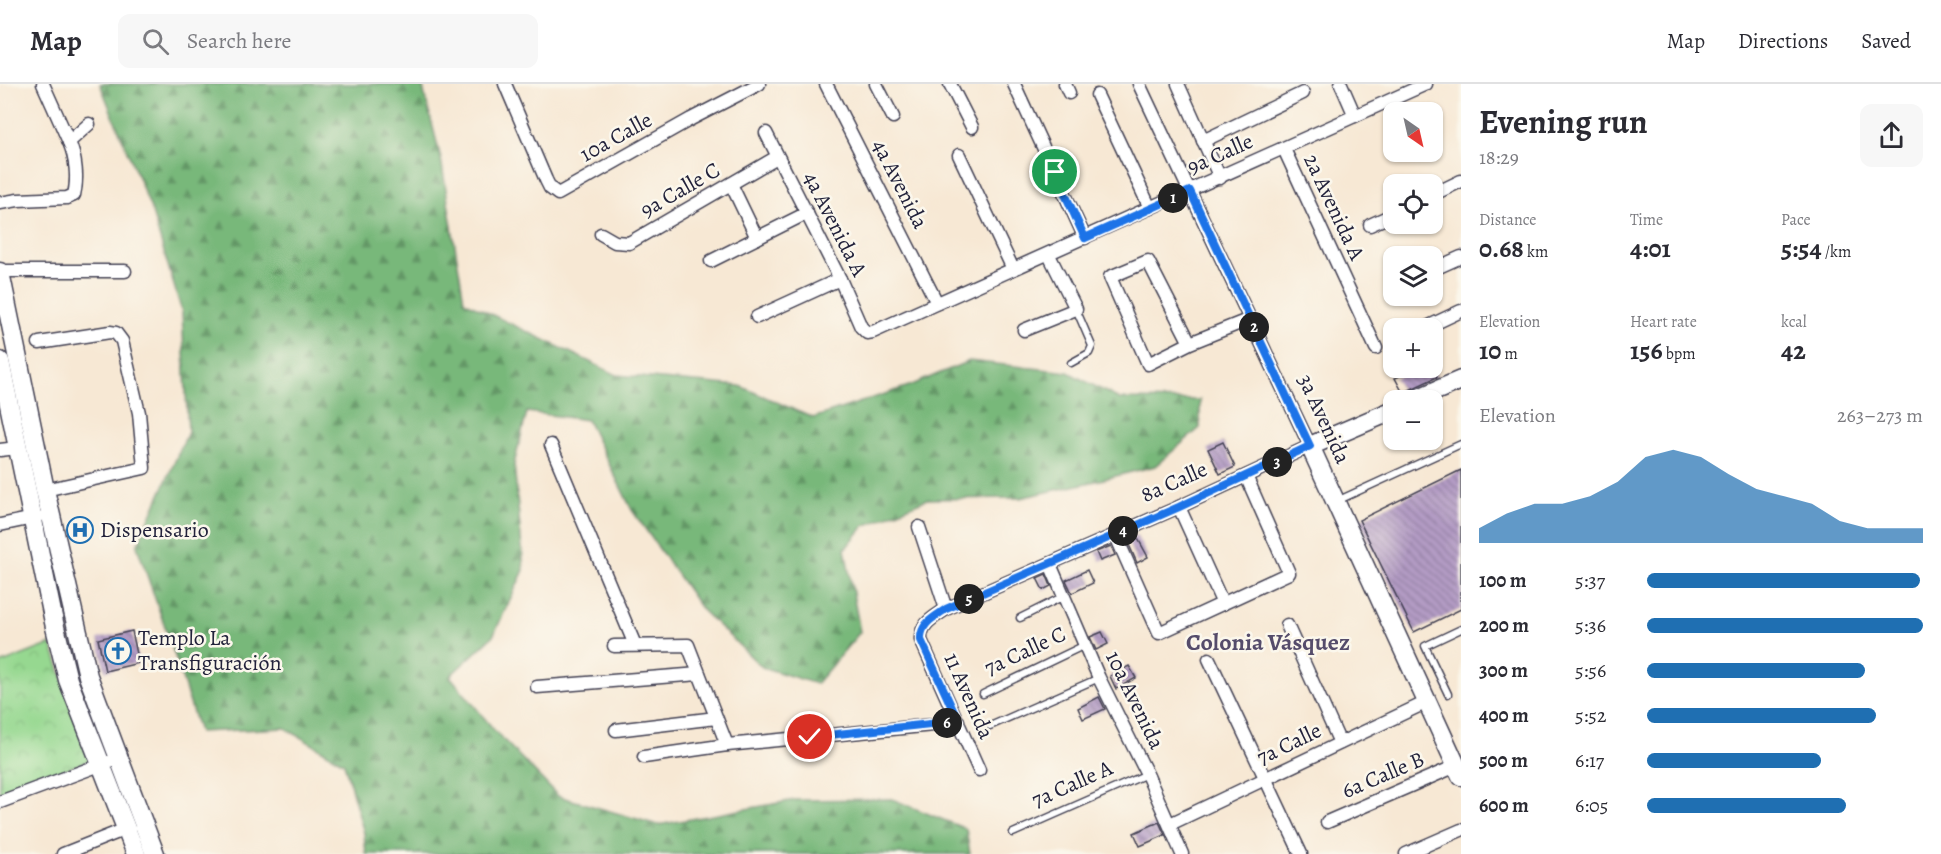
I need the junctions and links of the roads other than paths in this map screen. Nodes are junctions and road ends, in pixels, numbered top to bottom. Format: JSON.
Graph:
{"nodes":[{"id":1,"x":43,"y":84,"type":"edge"},
{"id":2,"x":505,"y":84,"type":"edge"},
{"id":3,"x":759,"y":84,"type":"edge"},
{"id":4,"x":826,"y":84,"type":"edge"},
{"id":5,"x":876,"y":84,"type":"edge"},
{"id":6,"x":950,"y":84,"type":"edge"},
{"id":7,"x":1014,"y":84,"type":"edge"},
{"id":8,"x":1139,"y":84,"type":"edge"},
{"id":9,"x":1341,"y":84,"type":"edge"},
{"id":10,"x":1426,"y":84,"type":"edge"},
{"id":11,"x":1180,"y":85,"type":"edge"},
{"id":12,"x":1303,"y":93,"type":"dead end"},
{"id":13,"x":1097,"y":94,"type":"dead end"},
{"id":14,"x":1355,"y":116,"type":"junction"},
{"id":15,"x":893,"y":117,"type":"dead end"},
{"id":16,"x":89,"y":124,"type":"dead end"},
{"id":17,"x":972,"y":127,"type":"dead end"},
{"id":18,"x":766,"y":133,"type":"dead end"},
{"id":19,"x":1203,"y":141,"type":"junction"},
{"id":20,"x":69,"y":142,"type":"junction"},
{"id":21,"x":1284,"y":149,"type":"junction"},
{"id":22,"x":959,"y":155,"type":"dead end"},
{"id":23,"x":777,"y":157,"type":"junction"},
{"id":24,"x":1220,"y":178,"type":"junction"},
{"id":25,"x":1461,"y":181,"type":"edge"},
{"id":26,"x":731,"y":184,"type":"junction"},
{"id":27,"x":1443,"y":190,"type":"edge"},
{"id":28,"x":1190,"y":191,"type":"junction"},
{"id":29,"x":0,"y":203,"type":"edge"},
{"id":30,"x":1150,"y":208,"type":"junction"},
{"id":31,"x":807,"y":213,"type":"junction"},
{"id":32,"x":1383,"y":219,"type":"edge"},
{"id":33,"x":1370,"y":225,"type":"dead end"},
{"id":34,"x":601,"y":234,"type":"dead end"},
{"id":35,"x":757,"y":238,"type":"junction"},
{"id":36,"x":1085,"y":238,"type":"junction"},
{"id":37,"x":1049,"y":255,"type":"junction"},
{"id":38,"x":1461,"y":257,"type":"edge"},
{"id":39,"x":711,"y":261,"type":"dead end"},
{"id":40,"x":1443,"y":265,"type":"edge"},
{"id":41,"x":1013,"y":269,"type":"junction"},
{"id":42,"x":125,"y":271,"type":"dead end"},
{"id":43,"x":0,"y":272,"type":"edge"},
{"id":44,"x":840,"y":279,"type":"junction"},
{"id":45,"x":937,"y":303,"type":"junction"},
{"id":46,"x":1076,"y":309,"type":"junction"},
{"id":47,"x":1461,"y":311,"type":"edge"},
{"id":48,"x":757,"y":317,"type":"dead end"},
{"id":49,"x":1250,"y":319,"type":"junction"},
{"id":50,"x":1443,"y":320,"type":"edge"},
{"id":51,"x":1024,"y":330,"type":"dead end"},
{"id":52,"x":867,"y":333,"type":"joint"},
{"id":53,"x":39,"y":343,"type":"dead end"},
{"id":54,"x":1190,"y":343,"type":"junction"},
{"id":55,"x":1376,"y":348,"type":"dead end"},
{"id":56,"x":0,"y":361,"type":"edge"},
{"id":57,"x":1071,"y":363,"type":"dead end"},
{"id":58,"x":1461,"y":380,"type":"edge"},
{"id":59,"x":1438,"y":390,"type":"edge"},
{"id":60,"x":1383,"y":415,"type":"edge"},
{"id":61,"x":1461,"y":444,"type":"edge"},
{"id":62,"x":551,"y":445,"type":"dead end"},
{"id":63,"x":1310,"y":446,"type":"junction"},
{"id":64,"x":8,"y":449,"type":"edge"},
{"id":65,"x":1246,"y":476,"type":"junction"},
{"id":66,"x":45,"y":490,"type":"junction"},
{"id":67,"x":1335,"y":502,"type":"junction"},
{"id":68,"x":1179,"y":507,"type":"junction"},
{"id":69,"x":51,"y":514,"type":"junction"},
{"id":70,"x":32,"y":518,"type":"junction"},
{"id":71,"x":0,"y":525,"type":"edge"},
{"id":72,"x":919,"y":527,"type":"dead end"},
{"id":73,"x":1115,"y":534,"type":"junction"},
{"id":74,"x":1050,"y":564,"type":"junction"},
{"id":75,"x":1064,"y":596,"type":"junction"},
{"id":76,"x":1223,"y":604,"type":"junction"},
{"id":77,"x":946,"y":609,"type":"junction"},
{"id":78,"x":1020,"y":618,"type":"dead end"},
{"id":79,"x":1287,"y":625,"type":"dead end"},
{"id":80,"x":1461,"y":629,"type":"edge"},
{"id":81,"x":921,"y":640,"type":"joint"},
{"id":82,"x":635,"y":645,"type":"junction"},
{"id":83,"x":1085,"y":645,"type":"junction"},
{"id":84,"x":614,"y":646,"type":"dead end"},
{"id":85,"x":1209,"y":659,"type":"dead end"},
{"id":86,"x":699,"y":674,"type":"junction"},
{"id":87,"x":1099,"y":678,"type":"junction"},
{"id":88,"x":537,"y":687,"type":"dead end"},
{"id":89,"x":983,"y":694,"type":"dead end"},
{"id":90,"x":1448,"y":694,"type":"dead end"},
{"id":91,"x":1427,"y":702,"type":"junction"},
{"id":92,"x":716,"y":718,"type":"junction"},
{"id":93,"x":958,"y":721,"type":"junction"},
{"id":94,"x":990,"y":726,"type":"dead end"},
{"id":95,"x":616,"y":730,"type":"dead end"},
{"id":96,"x":1340,"y":743,"type":"junction"},
{"id":97,"x":727,"y":745,"type":"junction"},
{"id":98,"x":644,"y":758,"type":"dead end"},
{"id":99,"x":109,"y":761,"type":"junction"},
{"id":100,"x":979,"y":770,"type":"dead end"},
{"id":101,"x":1459,"y":771,"type":"edge"},
{"id":102,"x":1147,"y":774,"type":"junction"},
{"id":103,"x":1267,"y":778,"type":"junction"},
{"id":104,"x":0,"y":802,"type":"edge"},
{"id":105,"x":1327,"y":822,"type":"dead end"},
{"id":106,"x":1170,"y":824,"type":"junction"},
{"id":107,"x":126,"y":829,"type":"junction"},
{"id":108,"x":1461,"y":830,"type":"edge"},
{"id":109,"x":1013,"y":833,"type":"dead end"},
{"id":110,"x":63,"y":854,"type":"edge"},
{"id":111,"x":136,"y":854,"type":"edge"},
{"id":112,"x":155,"y":854,"type":"edge"},
{"id":113,"x":1181,"y":854,"type":"edge"},
{"id":114,"x":1301,"y":854,"type":"edge"},
{"id":115,"x":1406,"y":854,"type":"edge"}],
"edges":[{"from":1,"to":20,"type":"street"},
{"from":2,"to":3,"type":"street","name":"10a Calle"},
{"from":4,"to":45,"type":"street","name":"4a Avenida"},
{"from":5,"to":15,"type":"street"},
{"from":6,"to":17,"type":"street"},
{"from":7,"to":36,"type":"street"},
{"from":8,"to":28,"type":"street","name":"3a Avenida"},
{"from":9,"to":14,"type":"street"},
{"from":10,"to":14,"type":"street","name":"9a Calle"},
{"from":11,"to":19,"type":"street"},
{"from":12,"to":19,"type":"street"},
{"from":13,"to":30,"type":"street"},
{"from":14,"to":21,"type":"street","name":"9a Calle"},
{"from":16,"to":20,"type":"street"},
{"from":18,"to":23,"type":"street","name":"4a Avenida A"},
{"from":19,"to":24,"type":"street"},
{"from":20,"to":29,"type":"street"},
{"from":21,"to":24,"type":"street","name":"9a Calle"},
{"from":21,"to":55,"type":"street","name":"2a Avenida A"},
{"from":22,"to":41,"type":"street"},
{"from":23,"to":26,"type":"street","name":"9a Calle C"},
{"from":23,"to":31,"type":"street","name":"4a Avenida A"},
{"from":24,"to":28,"type":"street","name":"9a Calle"},
{"from":25,"to":27,"type":"street"},
{"from":26,"to":34,"type":"street","name":"9a Calle C"},
{"from":26,"to":35,"type":"street"},
{"from":28,"to":30,"type":"street","name":"9a Calle"},
{"from":28,"to":49,"type":"street","name":"3a Avenida"},
{"from":30,"to":36,"type":"street","name":"9a Calle"},
{"from":31,"to":35,"type":"street"},
{"from":31,"to":44,"type":"street","name":"4a Avenida A"},
{"from":32,"to":33,"type":"street"},
{"from":35,"to":39,"type":"street"},
{"from":36,"to":37,"type":"street","name":"9a Calle"},
{"from":37,"to":41,"type":"street","name":"9a Calle"},
{"from":37,"to":46,"type":"street"},
{"from":38,"to":40,"type":"street"},
{"from":41,"to":45,"type":"street","name":"9a Calle"},
{"from":42,"to":43,"type":"street"},
{"from":43,"to":66,"type":"street"},
{"from":44,"to":48,"type":"street"},
{"from":44,"to":52,"type":"street","name":"4a Avenida A"},
{"from":45,"to":52,"type":"street","name":"9a Calle"},
{"from":46,"to":51,"type":"street"},
{"from":46,"to":57,"type":"lane"},
{"from":47,"to":50,"type":"street"},
{"from":49,"to":54,"type":"street"},
{"from":49,"to":63,"type":"street","name":"3a Avenida"},
{"from":53,"to":66,"type":"street"},
{"from":54,"to":54,"type":"street"},
{"from":56,"to":64,"type":"street"},
{"from":58,"to":59,"type":"street"},
{"from":60,"to":63,"type":"street","name":"8a Calle"},
{"from":61,"to":67,"type":"lane"},
{"from":62,"to":82,"type":"street"},
{"from":63,"to":65,"type":"street","name":"8a Calle"},
{"from":63,"to":67,"type":"street","name":"3a Avenida"},
{"from":64,"to":70,"type":"street"},
{"from":65,"to":68,"type":"street","name":"8a Calle"},
{"from":65,"to":76,"type":"street"},
{"from":66,"to":69,"type":"street"},
{"from":67,"to":91,"type":"street","name":"3a Avenida"},
{"from":68,"to":73,"type":"street","name":"8a Calle"},
{"from":68,"to":76,"type":"street"},
{"from":69,"to":70,"type":"street"},
{"from":69,"to":99,"type":"street"},
{"from":70,"to":71,"type":"street"},
{"from":70,"to":99,"type":"street"},
{"from":72,"to":77,"type":"street"},
{"from":73,"to":74,"type":"street","name":"8a Calle"},
{"from":73,"to":76,"type":"street"},
{"from":74,"to":75,"type":"street","name":"10a Avenida"},
{"from":74,"to":77,"type":"street","name":"8a Calle"},
{"from":75,"to":78,"type":"lane"},
{"from":75,"to":83,"type":"street","name":"10a Avenida"},
{"from":77,"to":81,"type":"street","name":"8a Calle"},
{"from":79,"to":96,"type":"street"},
{"from":80,"to":90,"type":"lane"},
{"from":81,"to":93,"type":"street","name":"11 Avenida"},
{"from":82,"to":84,"type":"street"},
{"from":82,"to":86,"type":"street"},
{"from":83,"to":87,"type":"street","name":"10a Avenida"},
{"from":83,"to":89,"type":"lane","name":"7a Calle C"},
{"from":85,"to":103,"type":"street"},
{"from":86,"to":88,"type":"street"},
{"from":86,"to":92,"type":"street"},
{"from":87,"to":94,"type":"lane"},
{"from":87,"to":102,"type":"street","name":"10a Avenida"},
{"from":91,"to":96,"type":"street","name":"7a Calle"},
{"from":91,"to":101,"type":"street","name":"3a Avenida"},
{"from":92,"to":95,"type":"street"},
{"from":92,"to":97,"type":"street"},
{"from":93,"to":97,"type":"street"},
{"from":93,"to":100,"type":"street","name":"11 Avenida"},
{"from":96,"to":103,"type":"street","name":"7a Calle"},
{"from":97,"to":98,"type":"street"},
{"from":99,"to":104,"type":"street"},
{"from":99,"to":107,"type":"street"},
{"from":99,"to":112,"type":"street"},
{"from":101,"to":105,"type":"street","name":"6a Calle B"},
{"from":102,"to":106,"type":"street","name":"10a Avenida"},
{"from":102,"to":109,"type":"lane","name":"7a Calle A"},
{"from":103,"to":106,"type":"street","name":"7a Calle"},
{"from":103,"to":114,"type":"street"},
{"from":106,"to":113,"type":"street","name":"10a Avenida"},
{"from":107,"to":110,"type":"street"},
{"from":107,"to":111,"type":"street"},
{"from":108,"to":115,"type":"street"}]}
